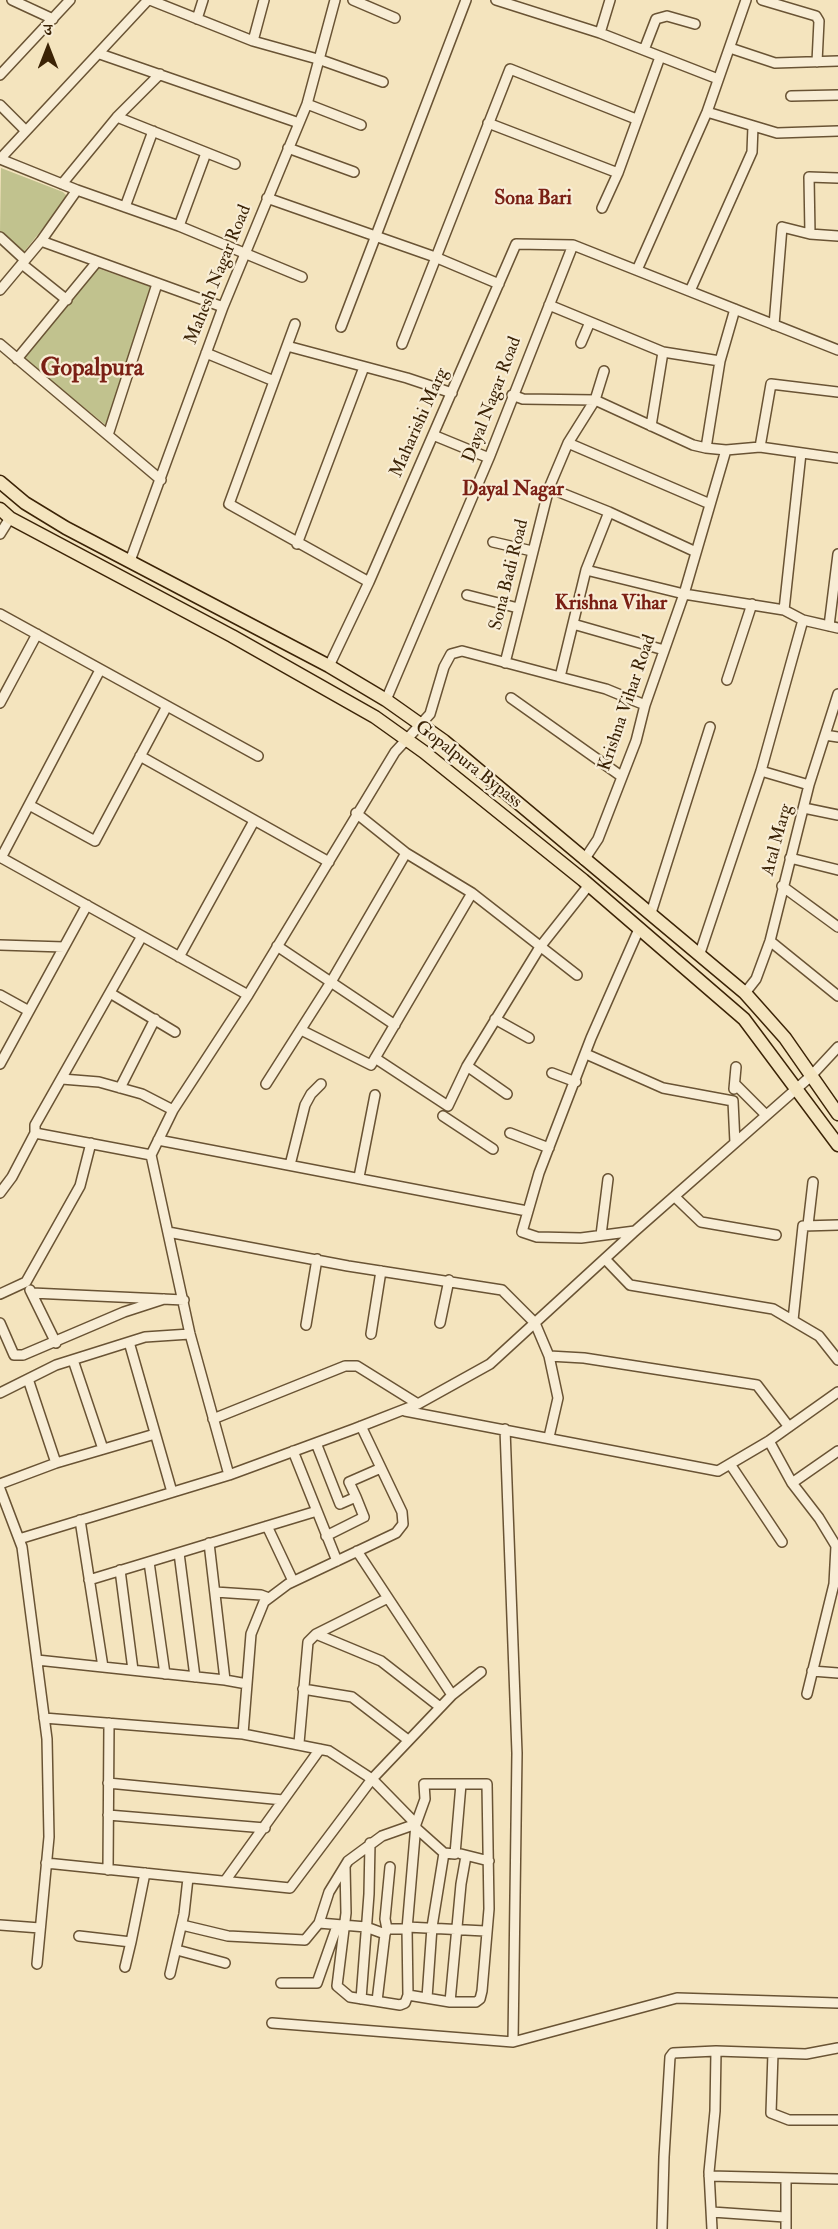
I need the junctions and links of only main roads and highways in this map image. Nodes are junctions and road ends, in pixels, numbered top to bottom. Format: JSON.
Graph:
{"nodes":[{"id":1,"x":0,"y":482,"type":"edge"},
{"id":2,"x":0,"y":509,"type":"edge"},
{"id":3,"x":838,"y":1114,"type":"edge"},
{"id":4,"x":838,"y":1146,"type":"edge"}],
"edges":[{"from":1,"to":3,"type":"main road","name":"Gopalpura Bypass"},
{"from":2,"to":4,"type":"main road","name":"Gopalpura Bypass"}]}
